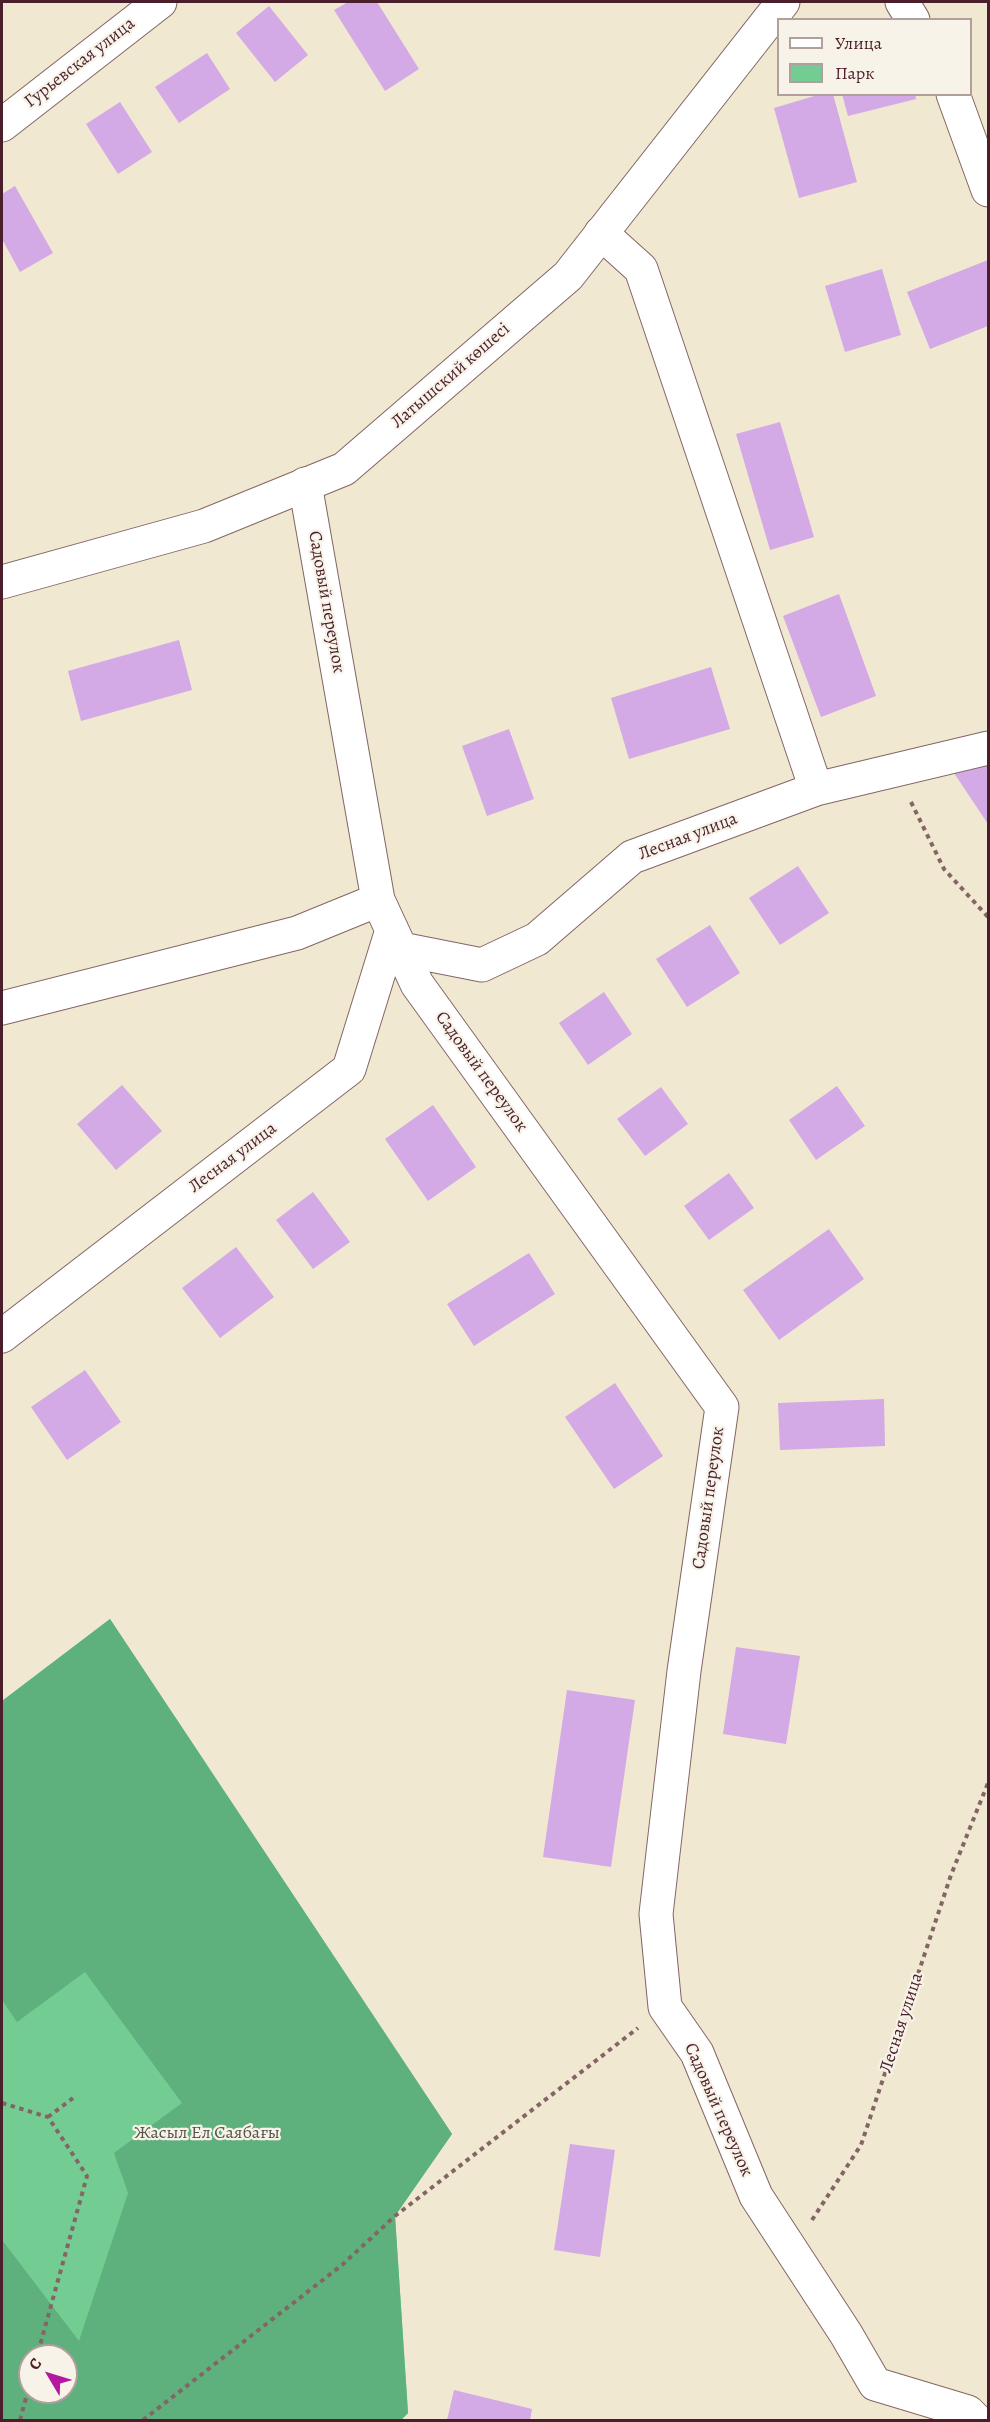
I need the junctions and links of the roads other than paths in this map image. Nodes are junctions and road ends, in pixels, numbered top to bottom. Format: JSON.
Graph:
{"nodes":[{"id":1,"x":160,"y":2,"type":"edge"},
{"id":2,"x":783,"y":2,"type":"edge"},
{"id":3,"x":902,"y":2,"type":"edge"},
{"id":4,"x":912,"y":18,"type":"edge"},
{"id":5,"x":954,"y":96,"type":"edge"},
{"id":6,"x":2,"y":125,"type":"edge"},
{"id":7,"x":988,"y":190,"type":"edge"},
{"id":8,"x":601,"y":233,"type":"junction"},
{"id":9,"x":305,"y":484,"type":"junction"},
{"id":10,"x":2,"y":582,"type":"edge"},
{"id":11,"x":988,"y":748,"type":"edge"},
{"id":12,"x":816,"y":789,"type":"junction"},
{"id":13,"x":378,"y":900,"type":"junction"},
{"id":14,"x":397,"y":940,"type":"junction"},
{"id":15,"x":2,"y":1008,"type":"edge"},
{"id":16,"x":2,"y":1335,"type":"edge"},
{"id":17,"x":976,"y":2421,"type":"edge"}],
"edges":[{"from":1,"to":6,"type":"street","name":"Гурьевская улица"},
{"from":2,"to":8,"type":"street","name":"Латышский көшесі"},
{"from":3,"to":4,"type":"street"},
{"from":5,"to":7,"type":"street"},
{"from":8,"to":9,"type":"street","name":"Латышский көшесі"},
{"from":8,"to":12,"type":"street"},
{"from":9,"to":10,"type":"street","name":"Латышский көшесі"},
{"from":9,"to":13,"type":"street","name":"Садовый переулок"},
{"from":11,"to":12,"type":"street","name":"Лесная улица"},
{"from":12,"to":14,"type":"street","name":"Лесная улица"},
{"from":13,"to":14,"type":"street","name":"Садовый переулок"},
{"from":13,"to":15,"type":"street"},
{"from":14,"to":16,"type":"street","name":"Лесная улица"},
{"from":14,"to":17,"type":"street","name":"Садовый переулок"}]}
